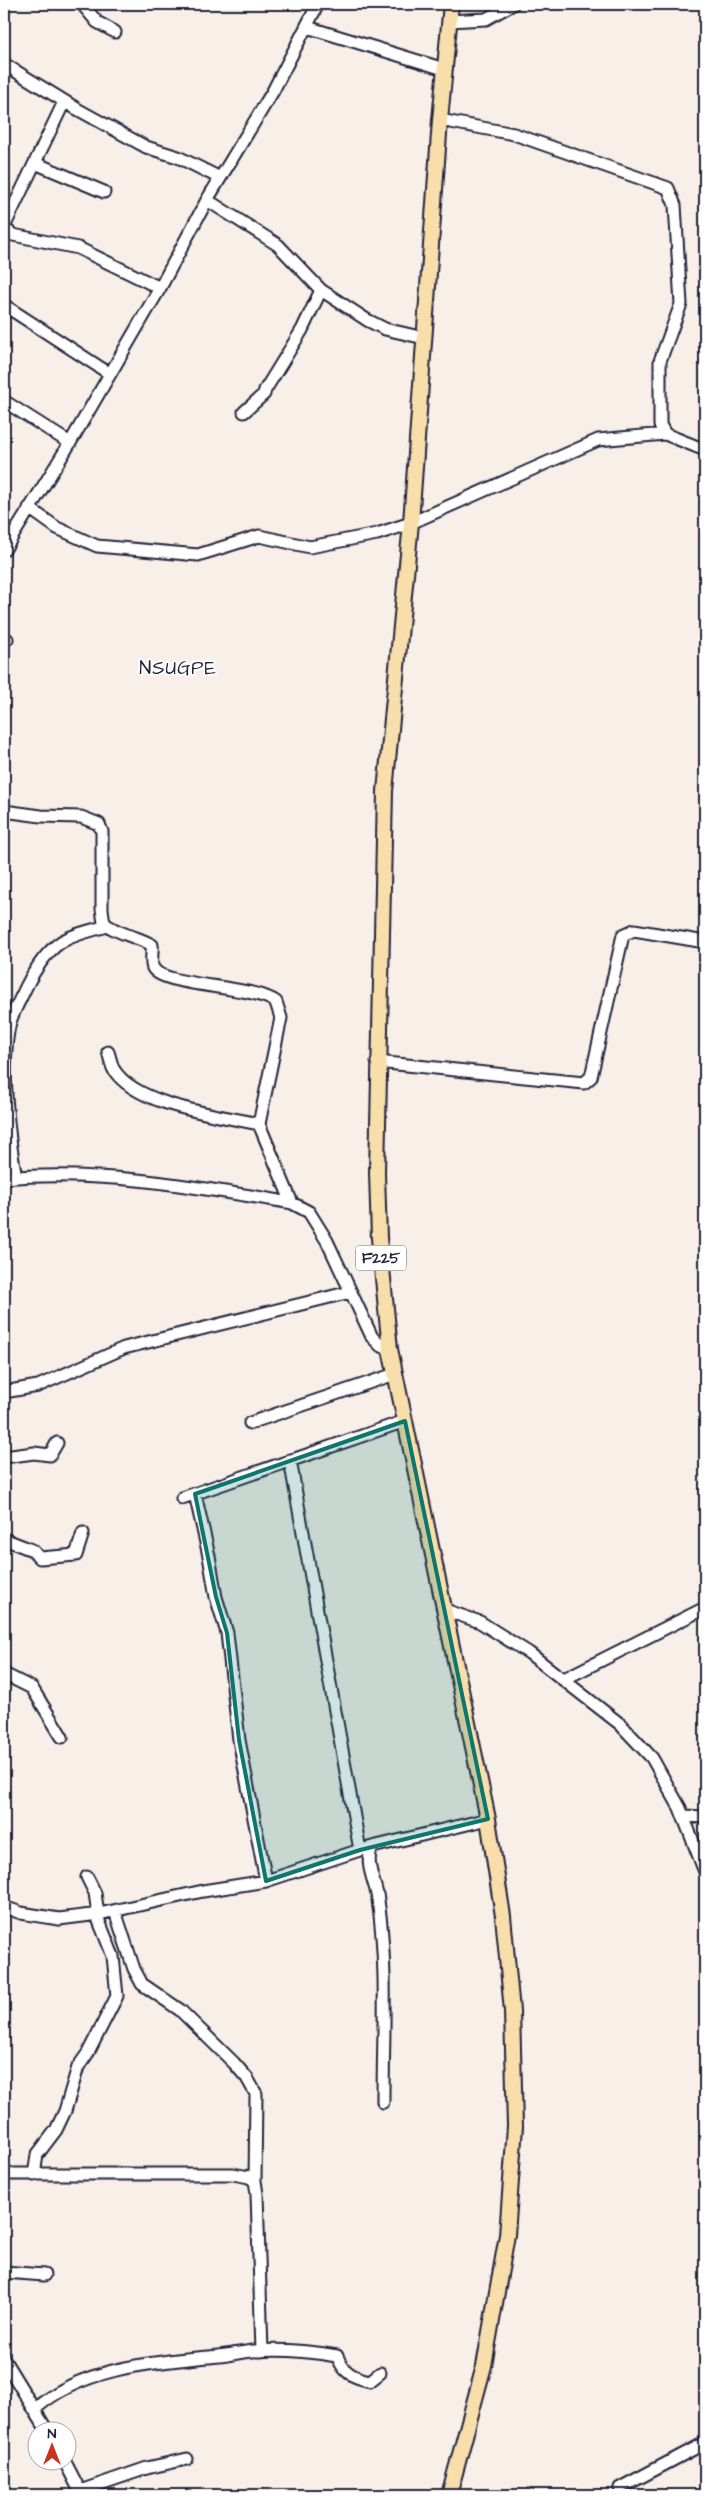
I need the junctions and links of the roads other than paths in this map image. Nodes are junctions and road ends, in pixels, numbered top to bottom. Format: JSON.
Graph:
{"nodes":[{"id":1,"x":82,"y":4,"type":"edge"},
{"id":2,"x":318,"y":4,"type":"edge"},
{"id":3,"x":450,"y":4,"type":"edge"},
{"id":4,"x":513,"y":4,"type":"edge"},
{"id":5,"x":449,"y":21,"type":"junction"},
{"id":6,"x":307,"y":27,"type":"junction"},
{"id":7,"x":115,"y":32,"type":"dead end"},
{"id":8,"x":4,"y":64,"type":"edge"},
{"id":9,"x":444,"y":69,"type":"junction"},
{"id":10,"x":64,"y":102,"type":"junction"},
{"id":11,"x":440,"y":120,"type":"junction"},
{"id":12,"x":35,"y":163,"type":"junction"},
{"id":13,"x":220,"y":178,"type":"junction"},
{"id":14,"x":104,"y":192,"type":"dead end"},
{"id":15,"x":207,"y":200,"type":"junction"},
{"id":16,"x":4,"y":228,"type":"edge"},
{"id":17,"x":160,"y":288,"type":"junction"},
{"id":18,"x":321,"y":290,"type":"junction"},
{"id":19,"x":4,"y":305,"type":"edge"},
{"id":20,"x":424,"y":338,"type":"junction"},
{"id":21,"x":110,"y":374,"type":"junction"},
{"id":22,"x":4,"y":401,"type":"edge"},
{"id":23,"x":244,"y":412,"type":"dead end"},
{"id":24,"x":665,"y":434,"type":"junction"},
{"id":25,"x":70,"y":443,"type":"junction"},
{"id":26,"x":705,"y":450,"type":"edge"},
{"id":27,"x":29,"y":508,"type":"junction"},
{"id":28,"x":411,"y":523,"type":"junction"},
{"id":29,"x":4,"y":549,"type":"edge"},
{"id":30,"x":4,"y":810,"type":"edge"},
{"id":31,"x":108,"y":926,"type":"junction"},
{"id":32,"x":705,"y":942,"type":"edge"},
{"id":33,"x":108,"y":1052,"type":"dead end"},
{"id":34,"x":378,"y":1062,"type":"junction"},
{"id":35,"x":259,"y":1124,"type":"junction"},
{"id":36,"x":16,"y":1177,"type":"junction"},
{"id":37,"x":4,"y":1178,"type":"edge"},
{"id":38,"x":292,"y":1203,"type":"junction"},
{"id":39,"x":350,"y":1292,"type":"junction"},
{"id":40,"x":390,"y":1349,"type":"junction"},
{"id":41,"x":395,"y":1374,"type":"junction"},
{"id":42,"x":4,"y":1392,"type":"edge"},
{"id":43,"x":405,"y":1421,"type":"junction"},
{"id":44,"x":250,"y":1423,"type":"dead end"},
{"id":45,"x":56,"y":1443,"type":"dead end"},
{"id":46,"x":4,"y":1457,"type":"edge"},
{"id":47,"x":290,"y":1460,"type":"junction"},
{"id":48,"x":195,"y":1494,"type":"junction"},
{"id":49,"x":182,"y":1498,"type":"dead end"},
{"id":50,"x":84,"y":1533,"type":"dead end"},
{"id":51,"x":4,"y":1539,"type":"edge"},
{"id":52,"x":705,"y":1608,"type":"edge"},
{"id":53,"x":445,"y":1610,"type":"junction"},
{"id":54,"x":4,"y":1674,"type":"edge"},
{"id":55,"x":564,"y":1679,"type":"junction"},
{"id":56,"x":62,"y":1737,"type":"dead end"},
{"id":57,"x":683,"y":1816,"type":"junction"},
{"id":58,"x":705,"y":1816,"type":"edge"},
{"id":59,"x":488,"y":1819,"type":"junction"},
{"id":60,"x":366,"y":1850,"type":"junction"},
{"id":61,"x":705,"y":1872,"type":"edge"},
{"id":62,"x":87,"y":1876,"type":"dead end"},
{"id":63,"x":266,"y":1881,"type":"junction"},
{"id":64,"x":4,"y":1907,"type":"edge"},
{"id":65,"x":115,"y":1911,"type":"junction"},
{"id":66,"x":98,"y":1914,"type":"junction"},
{"id":67,"x":383,"y":2102,"type":"dead end"},
{"id":68,"x":4,"y":2174,"type":"edge"},
{"id":69,"x":34,"y":2175,"type":"junction"},
{"id":70,"x":255,"y":2181,"type":"junction"},
{"id":71,"x":4,"y":2272,"type":"edge"},
{"id":72,"x":44,"y":2275,"type":"dead end"},
{"id":73,"x":262,"y":2351,"type":"junction"},
{"id":74,"x":4,"y":2360,"type":"edge"},
{"id":75,"x":380,"y":2373,"type":"dead end"},
{"id":76,"x":35,"y":2409,"type":"junction"},
{"id":77,"x":42,"y":2422,"type":"edge"},
{"id":78,"x":705,"y":2442,"type":"edge"},
{"id":79,"x":187,"y":2458,"type":"dead end"},
{"id":80,"x":70,"y":2472,"type":"edge"},
{"id":81,"x":620,"y":2488,"type":"dead end"},
{"id":82,"x":81,"y":2493,"type":"edge"},
{"id":83,"x":449,"y":2495,"type":"edge"}],
"edges":[{"from":1,"to":7,"type":"street"},
{"from":2,"to":6,"type":"street"},
{"from":3,"to":5,"type":"main road","number":"F225"},
{"from":4,"to":5,"type":"street"},
{"from":5,"to":9,"type":"main road","number":"F225"},
{"from":6,"to":9,"type":"street"},
{"from":6,"to":13,"type":"street"},
{"from":8,"to":10,"type":"street"},
{"from":9,"to":11,"type":"main road","number":"F225"},
{"from":10,"to":12,"type":"street"},
{"from":10,"to":13,"type":"street"},
{"from":11,"to":20,"type":"main road","number":"F225"},
{"from":11,"to":24,"type":"street"},
{"from":12,"to":14,"type":"street"},
{"from":12,"to":16,"type":"street"},
{"from":13,"to":15,"type":"street"},
{"from":15,"to":17,"type":"street"},
{"from":15,"to":18,"type":"street"},
{"from":16,"to":17,"type":"street"},
{"from":17,"to":21,"type":"street"},
{"from":18,"to":20,"type":"street"},
{"from":18,"to":23,"type":"street"},
{"from":19,"to":21,"type":"street"},
{"from":20,"to":28,"type":"main road","number":"F225"},
{"from":21,"to":25,"type":"street"},
{"from":22,"to":25,"type":"street"},
{"from":24,"to":26,"type":"street"},
{"from":24,"to":28,"type":"street"},
{"from":25,"to":27,"type":"street"},
{"from":27,"to":28,"type":"street"},
{"from":27,"to":29,"type":"street"},
{"from":28,"to":34,"type":"main road","number":"F225"},
{"from":30,"to":31,"type":"street"},
{"from":31,"to":35,"type":"street"},
{"from":31,"to":36,"type":"street"},
{"from":32,"to":34,"type":"street"},
{"from":33,"to":35,"type":"street"},
{"from":34,"to":40,"type":"main road","number":"F225"},
{"from":35,"to":38,"type":"street"},
{"from":36,"to":37,"type":"street"},
{"from":36,"to":38,"type":"street"},
{"from":38,"to":39,"type":"street"},
{"from":39,"to":40,"type":"street"},
{"from":39,"to":42,"type":"street"},
{"from":40,"to":41,"type":"main road","number":"F225"},
{"from":41,"to":43,"type":"main road","number":"F225"},
{"from":41,"to":44,"type":"street"},
{"from":43,"to":47,"type":"street"},
{"from":43,"to":53,"type":"main road","number":"F225"},
{"from":45,"to":46,"type":"street"},
{"from":47,"to":48,"type":"street"},
{"from":47,"to":60,"type":"street"},
{"from":48,"to":49,"type":"street"},
{"from":48,"to":63,"type":"street"},
{"from":50,"to":51,"type":"street"},
{"from":52,"to":55,"type":"street"},
{"from":53,"to":55,"type":"street"},
{"from":53,"to":59,"type":"main road","number":"F225"},
{"from":54,"to":56,"type":"street"},
{"from":55,"to":57,"type":"street"},
{"from":57,"to":58,"type":"street"},
{"from":57,"to":61,"type":"street"},
{"from":59,"to":60,"type":"street"},
{"from":59,"to":83,"type":"main road","number":"F225"},
{"from":60,"to":63,"type":"street"},
{"from":60,"to":67,"type":"street"},
{"from":62,"to":66,"type":"street"},
{"from":63,"to":65,"type":"street"},
{"from":64,"to":66,"type":"street"},
{"from":65,"to":66,"type":"street"},
{"from":65,"to":70,"type":"street"},
{"from":66,"to":69,"type":"street"},
{"from":68,"to":69,"type":"street"},
{"from":69,"to":70,"type":"street"},
{"from":70,"to":73,"type":"street"},
{"from":71,"to":72,"type":"street"},
{"from":73,"to":75,"type":"street"},
{"from":73,"to":76,"type":"street"},
{"from":74,"to":76,"type":"street"},
{"from":76,"to":77,"type":"street"},
{"from":78,"to":81,"type":"street"},
{"from":79,"to":82,"type":"street"},
{"from":80,"to":82,"type":"street"}]}
